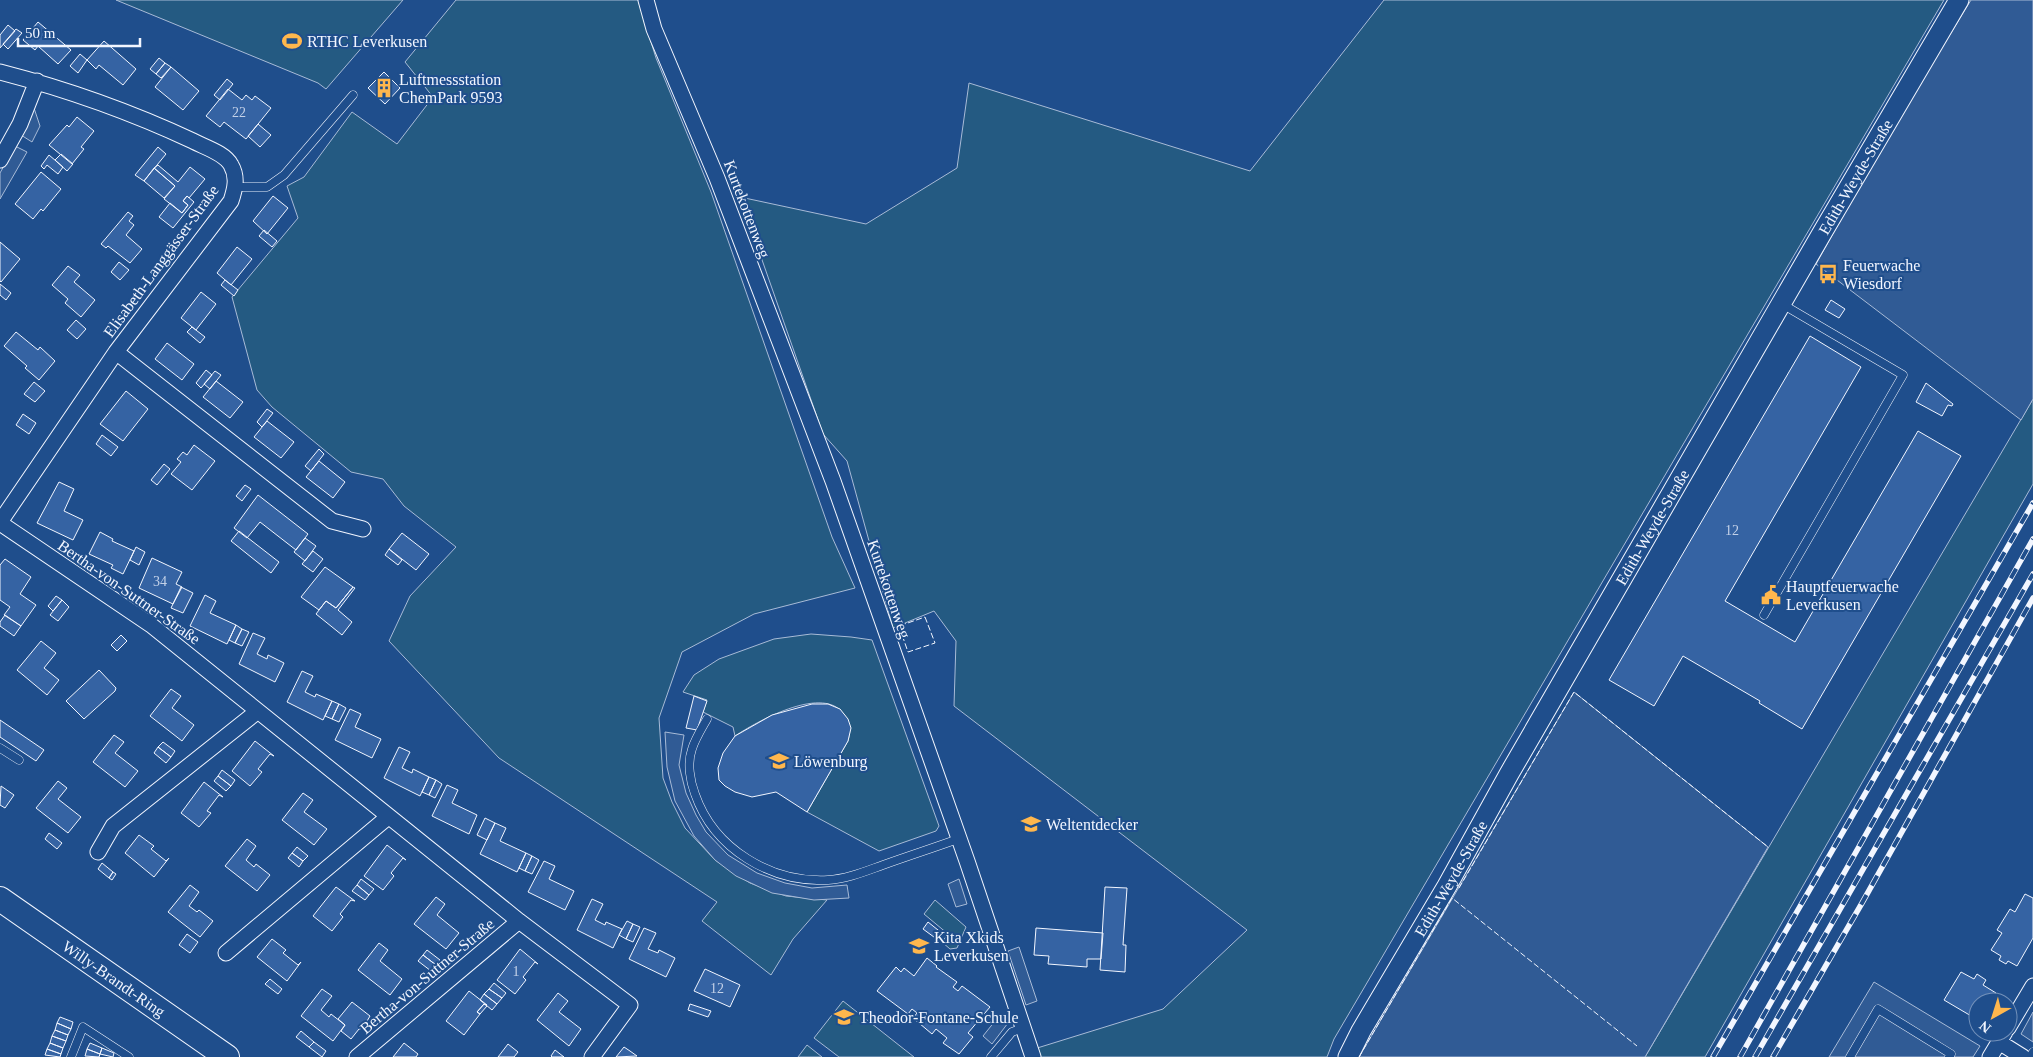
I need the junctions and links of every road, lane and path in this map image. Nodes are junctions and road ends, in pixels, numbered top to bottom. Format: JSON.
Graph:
{"nodes":[{"id":1,"x":646,"y":0,"type":"edge"},
{"id":2,"x":1960,"y":0,"type":"edge"},
{"id":3,"x":0,"y":72,"type":"edge"},
{"id":4,"x":37,"y":81,"type":"junction"},
{"id":5,"x":353,"y":94,"type":"dead end"},
{"id":6,"x":0,"y":160,"type":"edge"},
{"id":7,"x":236,"y":187,"type":"junction"},
{"id":8,"x":1782,"y":304,"type":"junction"},
{"id":9,"x":116,"y":352,"type":"junction"},
{"id":10,"x":0,"y":522,"type":"edge"},
{"id":11,"x":363,"y":529,"type":"dead end"},
{"id":12,"x":1764,"y":615,"type":"dead end"},
{"id":13,"x":258,"y":711,"type":"junction"},
{"id":14,"x":707,"y":719,"type":"dead end"},
{"id":15,"x":0,"y":748,"type":"edge"},
{"id":16,"x":19,"y":760,"type":"dead end"},
{"id":17,"x":388,"y":818,"type":"junction"},
{"id":18,"x":958,"y":839,"type":"junction"},
{"id":19,"x":98,"y":852,"type":"dead end"},
{"id":20,"x":0,"y":899,"type":"edge"},
{"id":21,"x":519,"y":922,"type":"junction"},
{"id":22,"x":226,"y":953,"type":"dead end"},
{"id":23,"x":2033,"y":986,"type":"edge"},
{"id":24,"x":2018,"y":1011,"type":"edge"},
{"id":25,"x":1023,"y":1028,"type":"junction"},
{"id":26,"x":1999,"y":1042,"type":"edge"},
{"id":27,"x":2007,"y":1042,"type":"edge"},
{"id":28,"x":2033,"y":1052,"type":"edge"},
{"id":29,"x":125,"y":1056,"type":"edge"},
{"id":30,"x":71,"y":1057,"type":"edge"},
{"id":31,"x":227,"y":1057,"type":"edge"},
{"id":32,"x":357,"y":1057,"type":"edge"},
{"id":33,"x":592,"y":1057,"type":"edge"},
{"id":34,"x":991,"y":1057,"type":"edge"},
{"id":35,"x":1033,"y":1057,"type":"edge"},
{"id":36,"x":1348,"y":1057,"type":"edge"},
{"id":37,"x":1850,"y":1057,"type":"edge"},
{"id":38,"x":1949,"y":1057,"type":"edge"},
{"id":39,"x":1990,"y":1057,"type":"edge"},
{"id":40,"x":2023,"y":1057,"type":"edge"},
{"id":41,"x":2030,"y":1057,"type":"edge"}],
"edges":[{"from":1,"to":18,"type":"street","name":"Kurtekottenweg"},
{"from":2,"to":8,"type":"street","name":"Edith-Weyde-Straße"},
{"from":3,"to":4,"type":"street","name":"Elisabeth-Langgässer-Straße"},
{"from":4,"to":6,"type":"street"},
{"from":4,"to":7,"type":"street","name":"Elisabeth-Langgässer-Straße"},
{"from":5,"to":7,"type":"lane"},
{"from":7,"to":9,"type":"street","name":"Elisabeth-Langgässer-Straße"},
{"from":8,"to":12,"type":"lane"},
{"from":8,"to":36,"type":"street","name":"Edith-Weyde-Straße"},
{"from":9,"to":10,"type":"street","name":"Elisabeth-Langgässer-Straße"},
{"from":9,"to":11,"type":"street","name":"Elisabeth-Langgässer-Straße"},
{"from":10,"to":13,"type":"street","name":"Bertha-von-Suttner-Straße"},
{"from":13,"to":17,"type":"street","name":"Bertha-von-Suttner-Straße"},
{"from":13,"to":19,"type":"street"},
{"from":14,"to":18,"type":"lane"},
{"from":15,"to":16,"type":"lane"},
{"from":17,"to":21,"type":"street","name":"Bertha-von-Suttner-Straße"},
{"from":17,"to":22,"type":"street"},
{"from":18,"to":25,"type":"street","name":"Kurtekottenweg"},
{"from":20,"to":31,"type":"main road","name":"Willy-Brandt-Ring"},
{"from":21,"to":32,"type":"street","name":"Bertha-von-Suttner-Straße"},
{"from":21,"to":33,"type":"street","name":"Bertha-von-Suttner-Straße"},
{"from":23,"to":24,"type":"street"},
{"from":25,"to":34,"type":"lane"},
{"from":25,"to":35,"type":"street","name":"Kurtekottenweg"},
{"from":26,"to":39,"type":"street"},
{"from":27,"to":40,"type":"street"},
{"from":28,"to":41,"type":"lane"},
{"from":29,"to":30,"type":"lane"},
{"from":37,"to":38,"type":"lane"}]}
